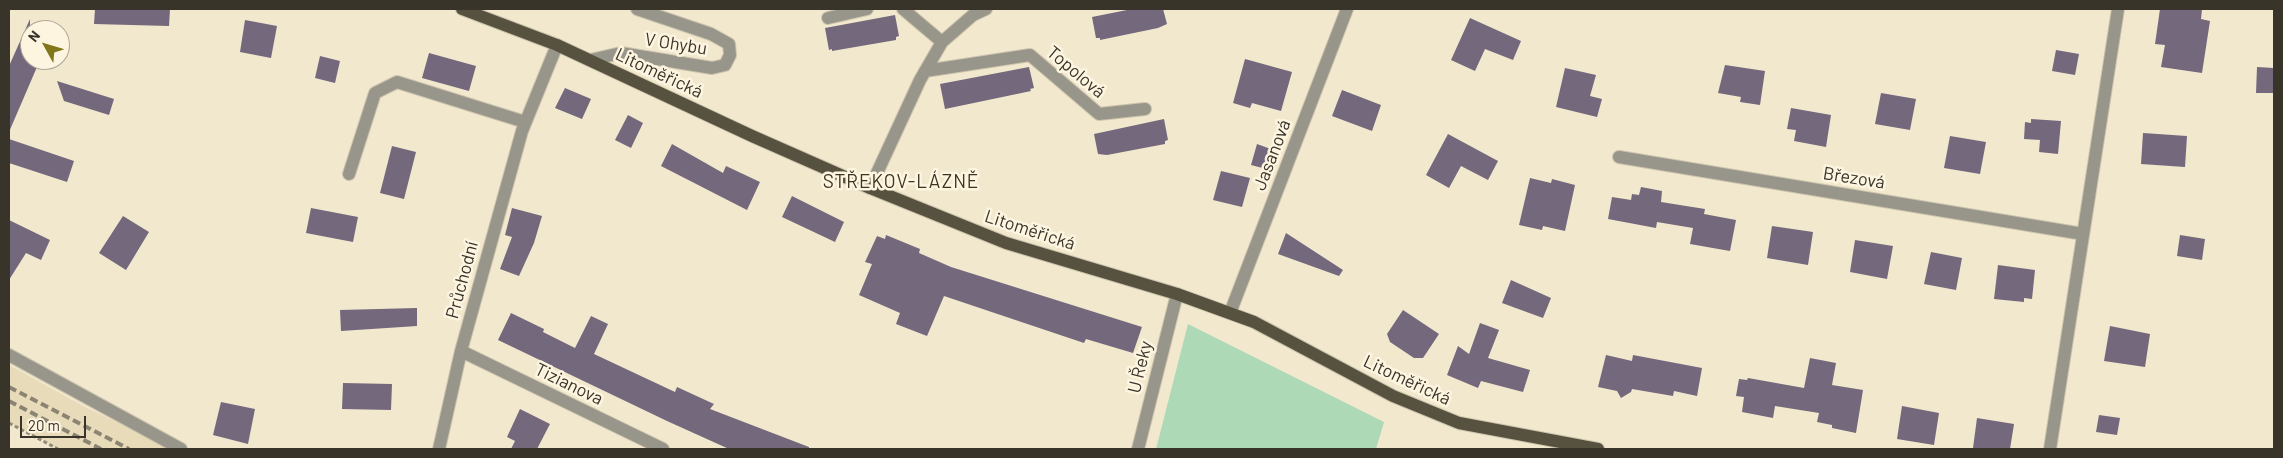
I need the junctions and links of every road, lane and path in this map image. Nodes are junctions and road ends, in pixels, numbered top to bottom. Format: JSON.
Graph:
{"nodes":[{"id":1,"x":462,"y":9,"type":"edge"},
{"id":2,"x":636,"y":9,"type":"edge"},
{"id":3,"x":867,"y":9,"type":"edge"},
{"id":4,"x":903,"y":9,"type":"edge"},
{"id":5,"x":986,"y":9,"type":"edge"},
{"id":6,"x":1347,"y":9,"type":"edge"},
{"id":7,"x":2118,"y":9,"type":"edge"},
{"id":8,"x":828,"y":18,"type":"dead end"},
{"id":9,"x":942,"y":42,"type":"junction"},
{"id":10,"x":557,"y":45,"type":"junction"},
{"id":11,"x":590,"y":60,"type":"junction"},
{"id":12,"x":925,"y":71,"type":"junction"},
{"id":13,"x":1145,"y":109,"type":"dead end"},
{"id":14,"x":525,"y":122,"type":"junction"},
{"id":15,"x":1619,"y":157,"type":"dead end"},
{"id":16,"x":349,"y":174,"type":"dead end"},
{"id":17,"x":870,"y":188,"type":"junction"},
{"id":18,"x":2083,"y":234,"type":"junction"},
{"id":19,"x":1177,"y":294,"type":"junction"},
{"id":20,"x":1230,"y":314,"type":"junction"},
{"id":21,"x":461,"y":351,"type":"junction"},
{"id":22,"x":9,"y":355,"type":"edge"},
{"id":23,"x":9,"y":423,"type":"edge"},
{"id":24,"x":58,"y":449,"type":"edge"},
{"id":25,"x":181,"y":449,"type":"edge"},
{"id":26,"x":439,"y":449,"type":"edge"},
{"id":27,"x":662,"y":449,"type":"edge"},
{"id":28,"x":1138,"y":449,"type":"edge"},
{"id":29,"x":1598,"y":449,"type":"edge"},
{"id":30,"x":2050,"y":449,"type":"edge"}],
"edges":[{"from":1,"to":10,"type":"main road","name":"Litoměřická"},
{"from":2,"to":11,"type":"street","name":"V Ohybu"},
{"from":3,"to":8,"type":"street"},
{"from":4,"to":9,"type":"street"},
{"from":5,"to":9,"type":"street"},
{"from":6,"to":20,"type":"street","name":"Jasanová"},
{"from":7,"to":18,"type":"street"},
{"from":9,"to":12,"type":"street"},
{"from":10,"to":11,"type":"main road","name":"Litoměřická"},
{"from":10,"to":14,"type":"street","name":"Průchodní"},
{"from":11,"to":17,"type":"main road","name":"Litoměřická"},
{"from":12,"to":13,"type":"street","name":"Topolová"},
{"from":12,"to":17,"type":"street"},
{"from":14,"to":16,"type":"street"},
{"from":14,"to":21,"type":"street","name":"Průchodní"},
{"from":15,"to":18,"type":"street","name":"Březová"},
{"from":17,"to":19,"type":"main road","name":"Litoměřická"},
{"from":18,"to":30,"type":"street"},
{"from":19,"to":20,"type":"main road","name":"Litoměřická"},
{"from":19,"to":28,"type":"street","name":"U Řeky"},
{"from":20,"to":29,"type":"main road","name":"Litoměřická"},
{"from":21,"to":26,"type":"street","name":"Průchodní"},
{"from":21,"to":27,"type":"street","name":"Tizianova"},
{"from":22,"to":25,"type":"street"},
{"from":23,"to":24,"type":"path"}]}
